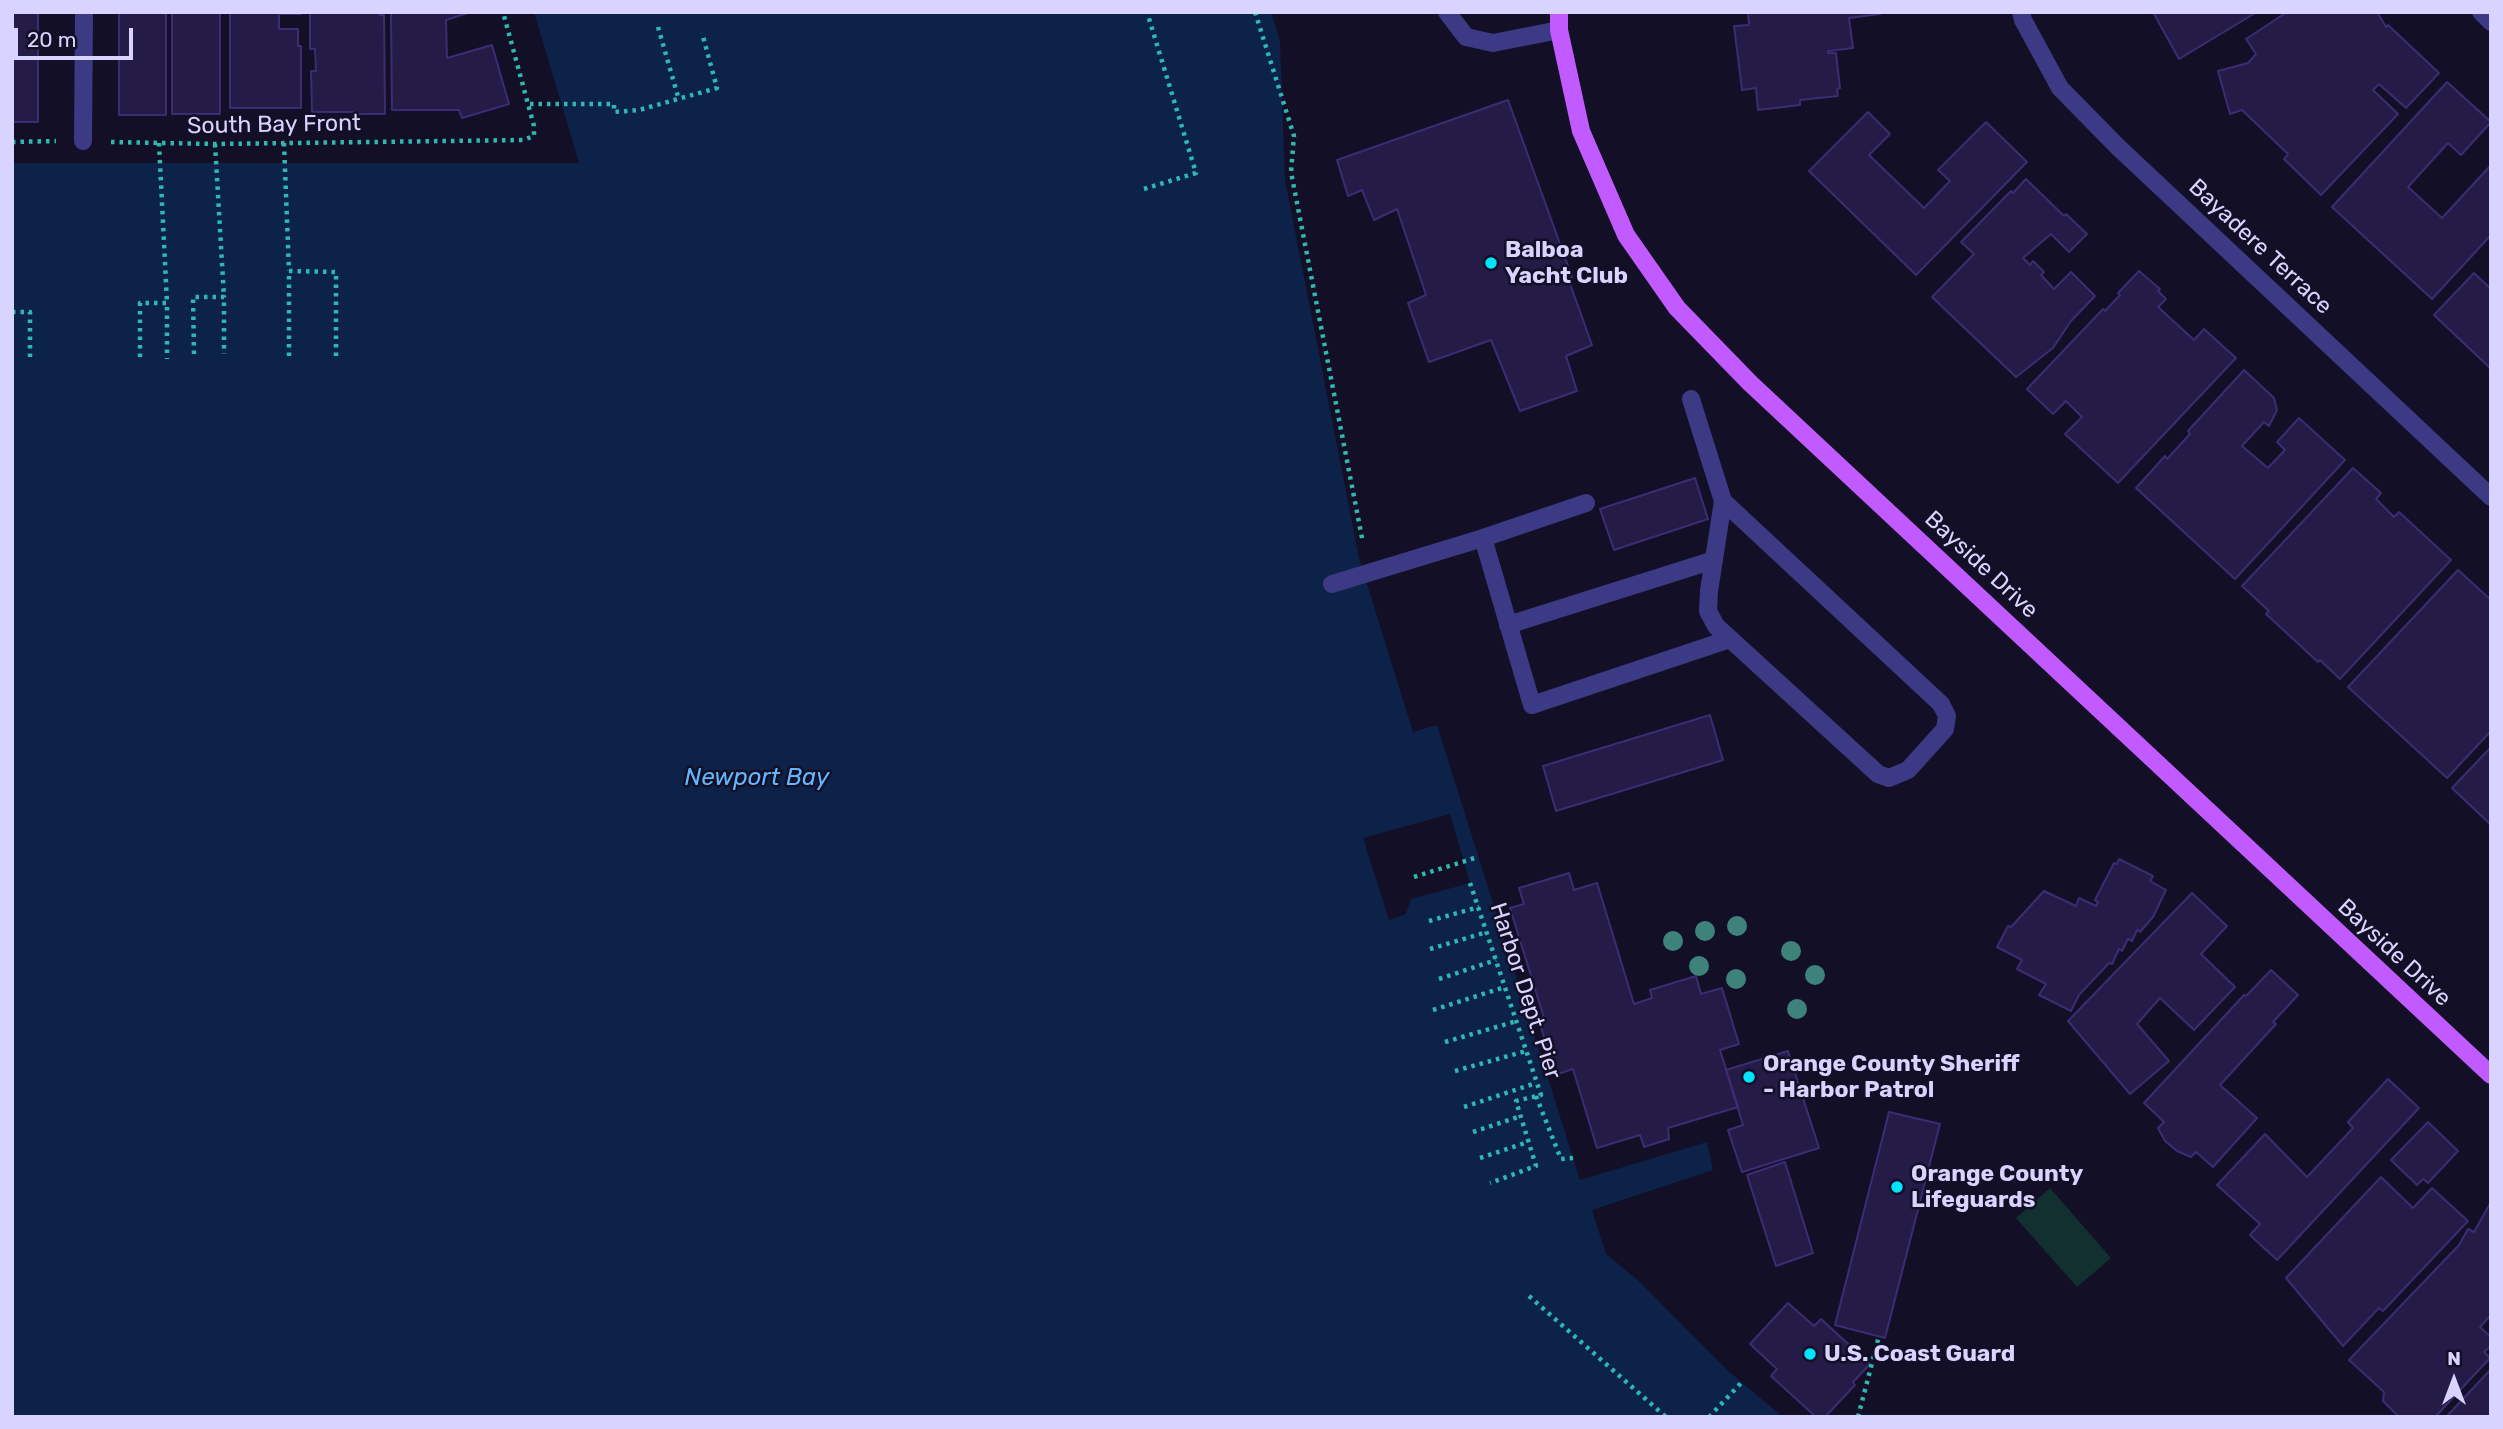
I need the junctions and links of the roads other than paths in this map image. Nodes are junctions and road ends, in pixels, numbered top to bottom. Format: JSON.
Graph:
{"nodes":[{"id":1,"x":84,"y":12,"type":"edge"},
{"id":2,"x":1447,"y":12,"type":"edge"},
{"id":3,"x":2021,"y":12,"type":"edge"},
{"id":4,"x":2481,"y":12,"type":"edge"},
{"id":5,"x":1559,"y":21,"type":"edge"},
{"id":6,"x":2491,"y":22,"type":"edge"},
{"id":7,"x":83,"y":141,"type":"road end"},
{"id":8,"x":1691,"y":399,"type":"dead end"},
{"id":9,"x":2491,"y":497,"type":"edge"},
{"id":10,"x":1723,"y":501,"type":"junction"},
{"id":11,"x":1586,"y":503,"type":"dead end"},
{"id":12,"x":1483,"y":538,"type":"junction"},
{"id":13,"x":1714,"y":560,"type":"junction"},
{"id":14,"x":1332,"y":584,"type":"dead end"},
{"id":15,"x":1508,"y":625,"type":"junction"},
{"id":16,"x":1730,"y":639,"type":"junction"},
{"id":17,"x":2491,"y":1075,"type":"edge"}],
"edges":[{"from":1,"to":7,"type":"street"},
{"from":2,"to":5,"type":"street"},
{"from":3,"to":9,"type":"street","name":"Bayadere Terrace"},
{"from":4,"to":6,"type":"street"},
{"from":5,"to":17,"type":"main road","name":"Bayside Drive"},
{"from":8,"to":10,"type":"street"},
{"from":10,"to":13,"type":"street"},
{"from":10,"to":16,"type":"street"},
{"from":11,"to":12,"type":"street"},
{"from":12,"to":14,"type":"street"},
{"from":12,"to":15,"type":"street"},
{"from":13,"to":15,"type":"street"},
{"from":13,"to":16,"type":"street"},
{"from":15,"to":16,"type":"street"}]}
